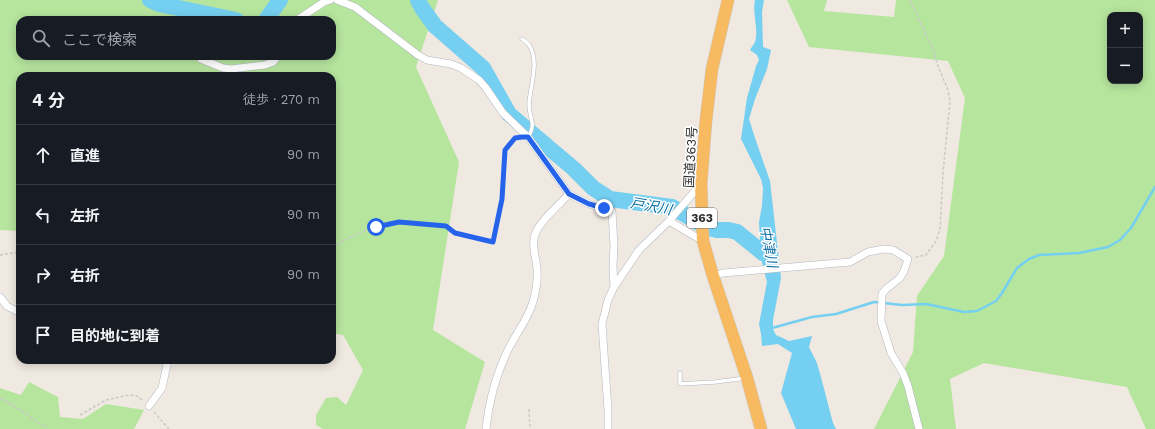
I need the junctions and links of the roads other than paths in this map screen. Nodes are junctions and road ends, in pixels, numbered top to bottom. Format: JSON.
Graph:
{"nodes":[{"id":1,"x":330,"y":0,"type":"edge"},
{"id":2,"x":337,"y":0,"type":"edge"},
{"id":3,"x":728,"y":0,"type":"edge"},
{"id":4,"x":303,"y":16,"type":"edge"},
{"id":5,"x":522,"y":39,"type":"dead end"},
{"id":6,"x":203,"y":60,"type":"edge"},
{"id":7,"x":275,"y":60,"type":"edge"},
{"id":8,"x":528,"y":137,"type":"junction"},
{"id":9,"x":701,"y":184,"type":"junction"},
{"id":10,"x":569,"y":194,"type":"junction"},
{"id":11,"x":668,"y":221,"type":"junction"},
{"id":12,"x":703,"y":241,"type":"junction"},
{"id":13,"x":718,"y":275,"type":"junction"},
{"id":14,"x":614,"y":287,"type":"junction"},
{"id":15,"x":0,"y":297,"type":"edge"},
{"id":16,"x":16,"y":311,"type":"edge"},
{"id":17,"x":167,"y":364,"type":"edge"},
{"id":18,"x":680,"y":373,"type":"dead end"},
{"id":19,"x":747,"y":378,"type":"junction"},
{"id":20,"x":149,"y":406,"type":"road end"},
{"id":21,"x":486,"y":429,"type":"edge"},
{"id":22,"x":608,"y":429,"type":"edge"},
{"id":23,"x":761,"y":429,"type":"edge"},
{"id":24,"x":919,"y":429,"type":"edge"}],
"edges":[{"from":1,"to":4,"type":"street"},
{"from":2,"to":8,"type":"street"},
{"from":3,"to":9,"type":"highway","name":"国道363号","number":"363"},
{"from":5,"to":8,"type":"lane"},
{"from":6,"to":7,"type":"street"},
{"from":8,"to":10,"type":"street"},
{"from":9,"to":11,"type":"street"},
{"from":9,"to":12,"type":"highway","name":"国道363号","number":"363"},
{"from":10,"to":14,"type":"street"},
{"from":10,"to":21,"type":"street"},
{"from":11,"to":12,"type":"street"},
{"from":11,"to":14,"type":"street"},
{"from":12,"to":13,"type":"highway","name":"国道363号","number":"363"},
{"from":13,"to":19,"type":"highway","name":"国道363号","number":"363"},
{"from":13,"to":24,"type":"street"},
{"from":14,"to":22,"type":"street"},
{"from":15,"to":16,"type":"street"},
{"from":17,"to":20,"type":"street"},
{"from":18,"to":19,"type":"lane"},
{"from":19,"to":23,"type":"highway","name":"国道363号","number":"363"}]}
